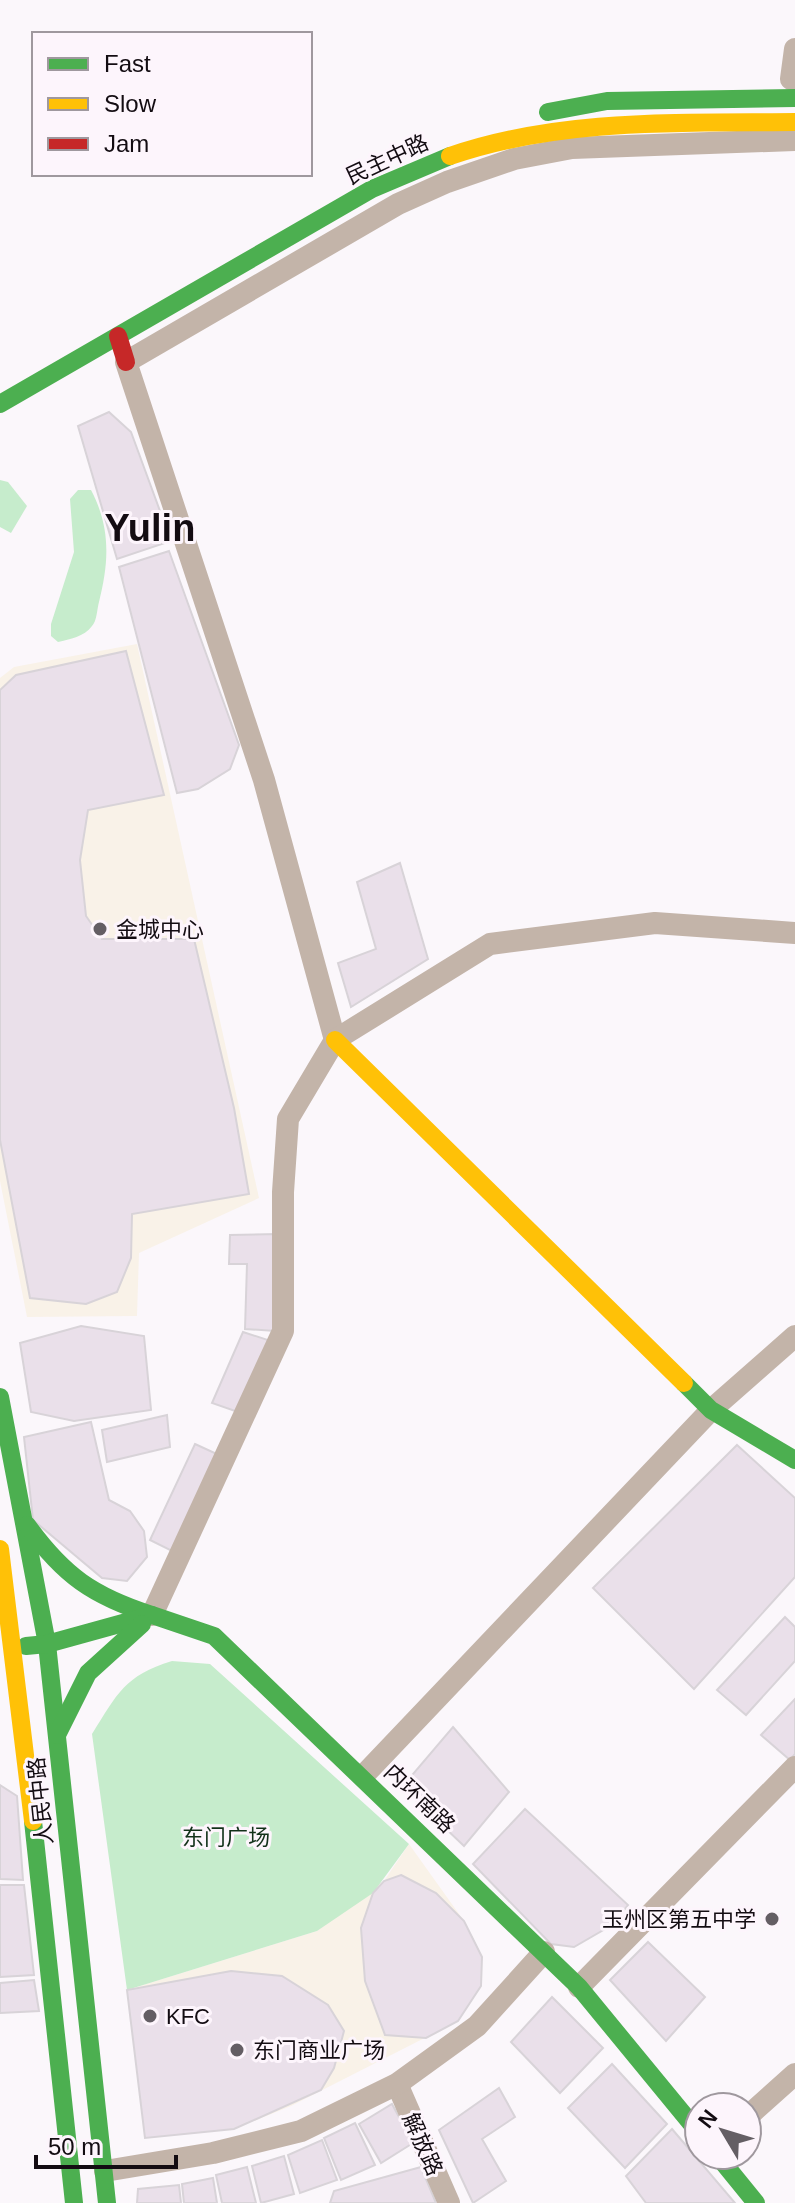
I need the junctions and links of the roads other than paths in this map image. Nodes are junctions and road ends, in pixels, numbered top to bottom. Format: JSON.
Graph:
{"nodes":[{"id":1,"x":795,"y":49,"type":"edge"},
{"id":2,"x":793,"y":88,"type":"edge"},
{"id":3,"x":523,"y":116,"type":"dead end"},
{"id":4,"x":795,"y":122,"type":"edge"},
{"id":5,"x":795,"y":140,"type":"edge"},
{"id":6,"x":118,"y":336,"type":"junction"},
{"id":7,"x":126,"y":362,"type":"junction"},
{"id":8,"x":0,"y":404,"type":"edge"},
{"id":9,"x":795,"y":933,"type":"edge"},
{"id":10,"x":335,"y":1040,"type":"junction"},
{"id":11,"x":795,"y":1336,"type":"edge"},
{"id":12,"x":0,"y":1397,"type":"edge"},
{"id":13,"x":711,"y":1410,"type":"junction"},
{"id":14,"x":795,"y":1460,"type":"edge"},
{"id":15,"x":22,"y":1518,"type":"junction"},
{"id":16,"x":1,"y":1563,"type":"edge"},
{"id":17,"x":152,"y":1615,"type":"junction"},
{"id":18,"x":47,"y":1644,"type":"junction"},
{"id":19,"x":7,"y":1648,"type":"edge"},
{"id":20,"x":0,"y":1693,"type":"edge"},
{"id":21,"x":23,"y":1725,"type":"junction"},
{"id":22,"x":57,"y":1735,"type":"junction"},
{"id":23,"x":795,"y":1767,"type":"edge"},
{"id":24,"x":363,"y":1776,"type":"junction"},
{"id":25,"x":544,"y":1952,"type":"junction"},
{"id":26,"x":579,"y":1987,"type":"junction"},
{"id":27,"x":795,"y":2074,"type":"edge"},
{"id":28,"x":397,"y":2084,"type":"junction"},
{"id":29,"x":763,"y":2103,"type":"edge"},
{"id":30,"x":683,"y":2114,"type":"edge"},
{"id":31,"x":105,"y":2171,"type":"junction"},
{"id":32,"x":730,"y":2171,"type":"edge"},
{"id":33,"x":74,"y":2203,"type":"edge"},
{"id":34,"x":107,"y":2203,"type":"edge"},
{"id":35,"x":449,"y":2203,"type":"edge"},
{"id":36,"x":756,"y":2203,"type":"edge"}],
"edges":[{"from":1,"to":2,"type":"street"},
{"from":2,"to":3,"type":"main road"},
{"from":4,"to":6,"type":"main road","name":"民主中路"},
{"from":5,"to":7,"type":"street"},
{"from":6,"to":7,"type":"main road"},
{"from":6,"to":8,"type":"main road","name":"民主中路"},
{"from":7,"to":10,"type":"street"},
{"from":9,"to":10,"type":"street"},
{"from":10,"to":13,"type":"main road"},
{"from":10,"to":17,"type":"street"},
{"from":11,"to":13,"type":"street"},
{"from":12,"to":15,"type":"main road","name":"人民中路"},
{"from":13,"to":14,"type":"main road"},
{"from":13,"to":24,"type":"street"},
{"from":15,"to":17,"type":"main road","name":"内环南路"},
{"from":15,"to":18,"type":"main road","name":"人民中路"},
{"from":16,"to":19,"type":"main road","name":"人民中路"},
{"from":17,"to":18,"type":"main road"},
{"from":17,"to":22,"type":"main road"},
{"from":17,"to":24,"type":"main road","name":"内环南路"},
{"from":18,"to":19,"type":"main road"},
{"from":18,"to":22,"type":"main road","name":"人民中路"},
{"from":19,"to":21,"type":"main road","name":"人民中路"},
{"from":20,"to":21,"type":"main road"},
{"from":21,"to":33,"type":"main road","name":"人民中路"},
{"from":22,"to":31,"type":"main road","name":"人民中路"},
{"from":23,"to":26,"type":"street"},
{"from":24,"to":25,"type":"main road","name":"内环南路"},
{"from":25,"to":26,"type":"main road","name":"内环南路"},
{"from":25,"to":28,"type":"street"},
{"from":26,"to":30,"type":"main road","name":"内环南路"},
{"from":27,"to":29,"type":"street"},
{"from":28,"to":31,"type":"street"},
{"from":28,"to":35,"type":"street","name":"解放路"},
{"from":31,"to":34,"type":"main road","name":"人民中路"},
{"from":32,"to":36,"type":"main road"}]}
